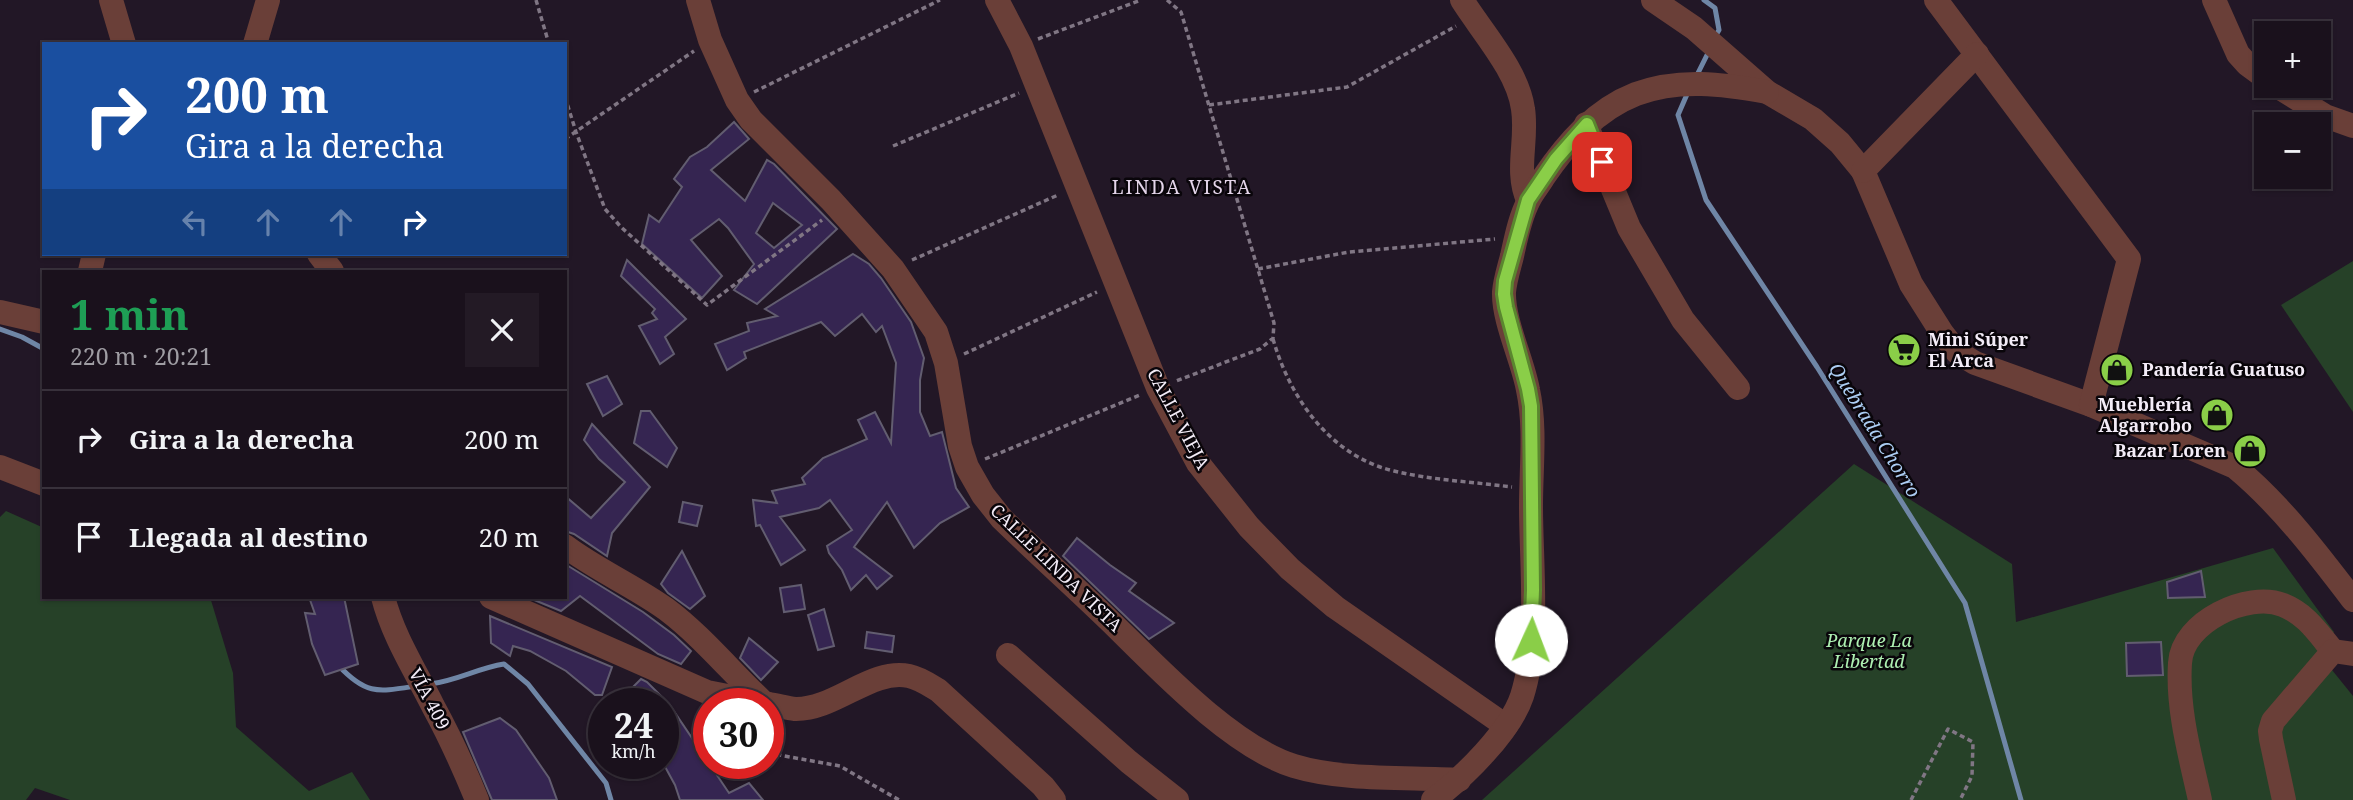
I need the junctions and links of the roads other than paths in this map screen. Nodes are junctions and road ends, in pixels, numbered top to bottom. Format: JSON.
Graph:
{"nodes":[{"id":1,"x":111,"y":0,"type":"edge"},
{"id":2,"x":268,"y":0,"type":"edge"},
{"id":3,"x":698,"y":0,"type":"edge"},
{"id":4,"x":998,"y":0,"type":"edge"},
{"id":5,"x":1653,"y":0,"type":"edge"},
{"id":6,"x":1936,"y":0,"type":"edge"},
{"id":7,"x":2214,"y":0,"type":"edge"},
{"id":8,"x":1467,"y":8,"type":"edge"},
{"id":9,"x":123,"y":42,"type":"edge"},
{"id":10,"x":255,"y":42,"type":"edge"},
{"id":11,"x":1977,"y":54,"type":"junction"},
{"id":12,"x":2254,"y":69,"type":"edge"},
{"id":13,"x":1767,"y":93,"type":"junction"},
{"id":14,"x":2296,"y":98,"type":"edge"},
{"id":15,"x":1587,"y":124,"type":"junction"},
{"id":16,"x":2353,"y":126,"type":"edge"},
{"id":17,"x":1863,"y":171,"type":"junction"},
{"id":18,"x":1528,"y":200,"type":"junction"},
{"id":19,"x":321,"y":256,"type":"edge"},
{"id":20,"x":331,"y":270,"type":"edge"},
{"id":21,"x":0,"y":312,"type":"edge"},
{"id":22,"x":42,"y":322,"type":"edge"},
{"id":23,"x":1738,"y":388,"type":"dead end"},
{"id":24,"x":2091,"y":405,"type":"junction"},
{"id":25,"x":0,"y":467,"type":"edge"},
{"id":26,"x":42,"y":483,"type":"edge"},
{"id":27,"x":567,"y":547,"type":"edge"},
{"id":28,"x":383,"y":599,"type":"edge"},
{"id":29,"x":496,"y":599,"type":"edge"},
{"id":30,"x":2353,"y":600,"type":"edge"},
{"id":31,"x":2343,"y":653,"type":"edge"},
{"id":32,"x":1008,"y":655,"type":"dead end"},
{"id":33,"x":697,"y":688,"type":"edge"},
{"id":34,"x":752,"y":688,"type":"edge"},
{"id":35,"x":784,"y":707,"type":"edge"},
{"id":36,"x":1506,"y":726,"type":"junction"},
{"id":37,"x":1459,"y":780,"type":"junction"},
{"id":38,"x":477,"y":800,"type":"edge"},
{"id":39,"x":1054,"y":800,"type":"edge"},
{"id":40,"x":1177,"y":800,"type":"edge"},
{"id":41,"x":1433,"y":800,"type":"edge"},
{"id":42,"x":2200,"y":800,"type":"edge"},
{"id":43,"x":2284,"y":800,"type":"edge"}],
"edges":[{"from":1,"to":9,"type":"street"},
{"from":2,"to":10,"type":"street"},
{"from":3,"to":37,"type":"street","name":"CALLE LINDA VISTA"},
{"from":4,"to":36,"type":"street","name":"CALLE VIEJA"},
{"from":5,"to":13,"type":"street"},
{"from":6,"to":11,"type":"street"},
{"from":7,"to":12,"type":"street"},
{"from":8,"to":18,"type":"street"},
{"from":11,"to":17,"type":"street"},
{"from":11,"to":24,"type":"street"},
{"from":13,"to":15,"type":"street"},
{"from":13,"to":17,"type":"street"},
{"from":14,"to":16,"type":"street"},
{"from":15,"to":18,"type":"street"},
{"from":15,"to":23,"type":"street"},
{"from":17,"to":24,"type":"street"},
{"from":18,"to":36,"type":"street"},
{"from":19,"to":20,"type":"street"},
{"from":21,"to":22,"type":"street"},
{"from":24,"to":30,"type":"street"},
{"from":25,"to":26,"type":"street"},
{"from":27,"to":34,"type":"street"},
{"from":28,"to":38,"type":"street","name":"VÍA 409"},
{"from":29,"to":33,"type":"street"},
{"from":31,"to":42,"type":"street"},
{"from":31,"to":43,"type":"street"},
{"from":32,"to":40,"type":"street"},
{"from":35,"to":39,"type":"street"},
{"from":36,"to":37,"type":"street"},
{"from":37,"to":41,"type":"street"}]}
